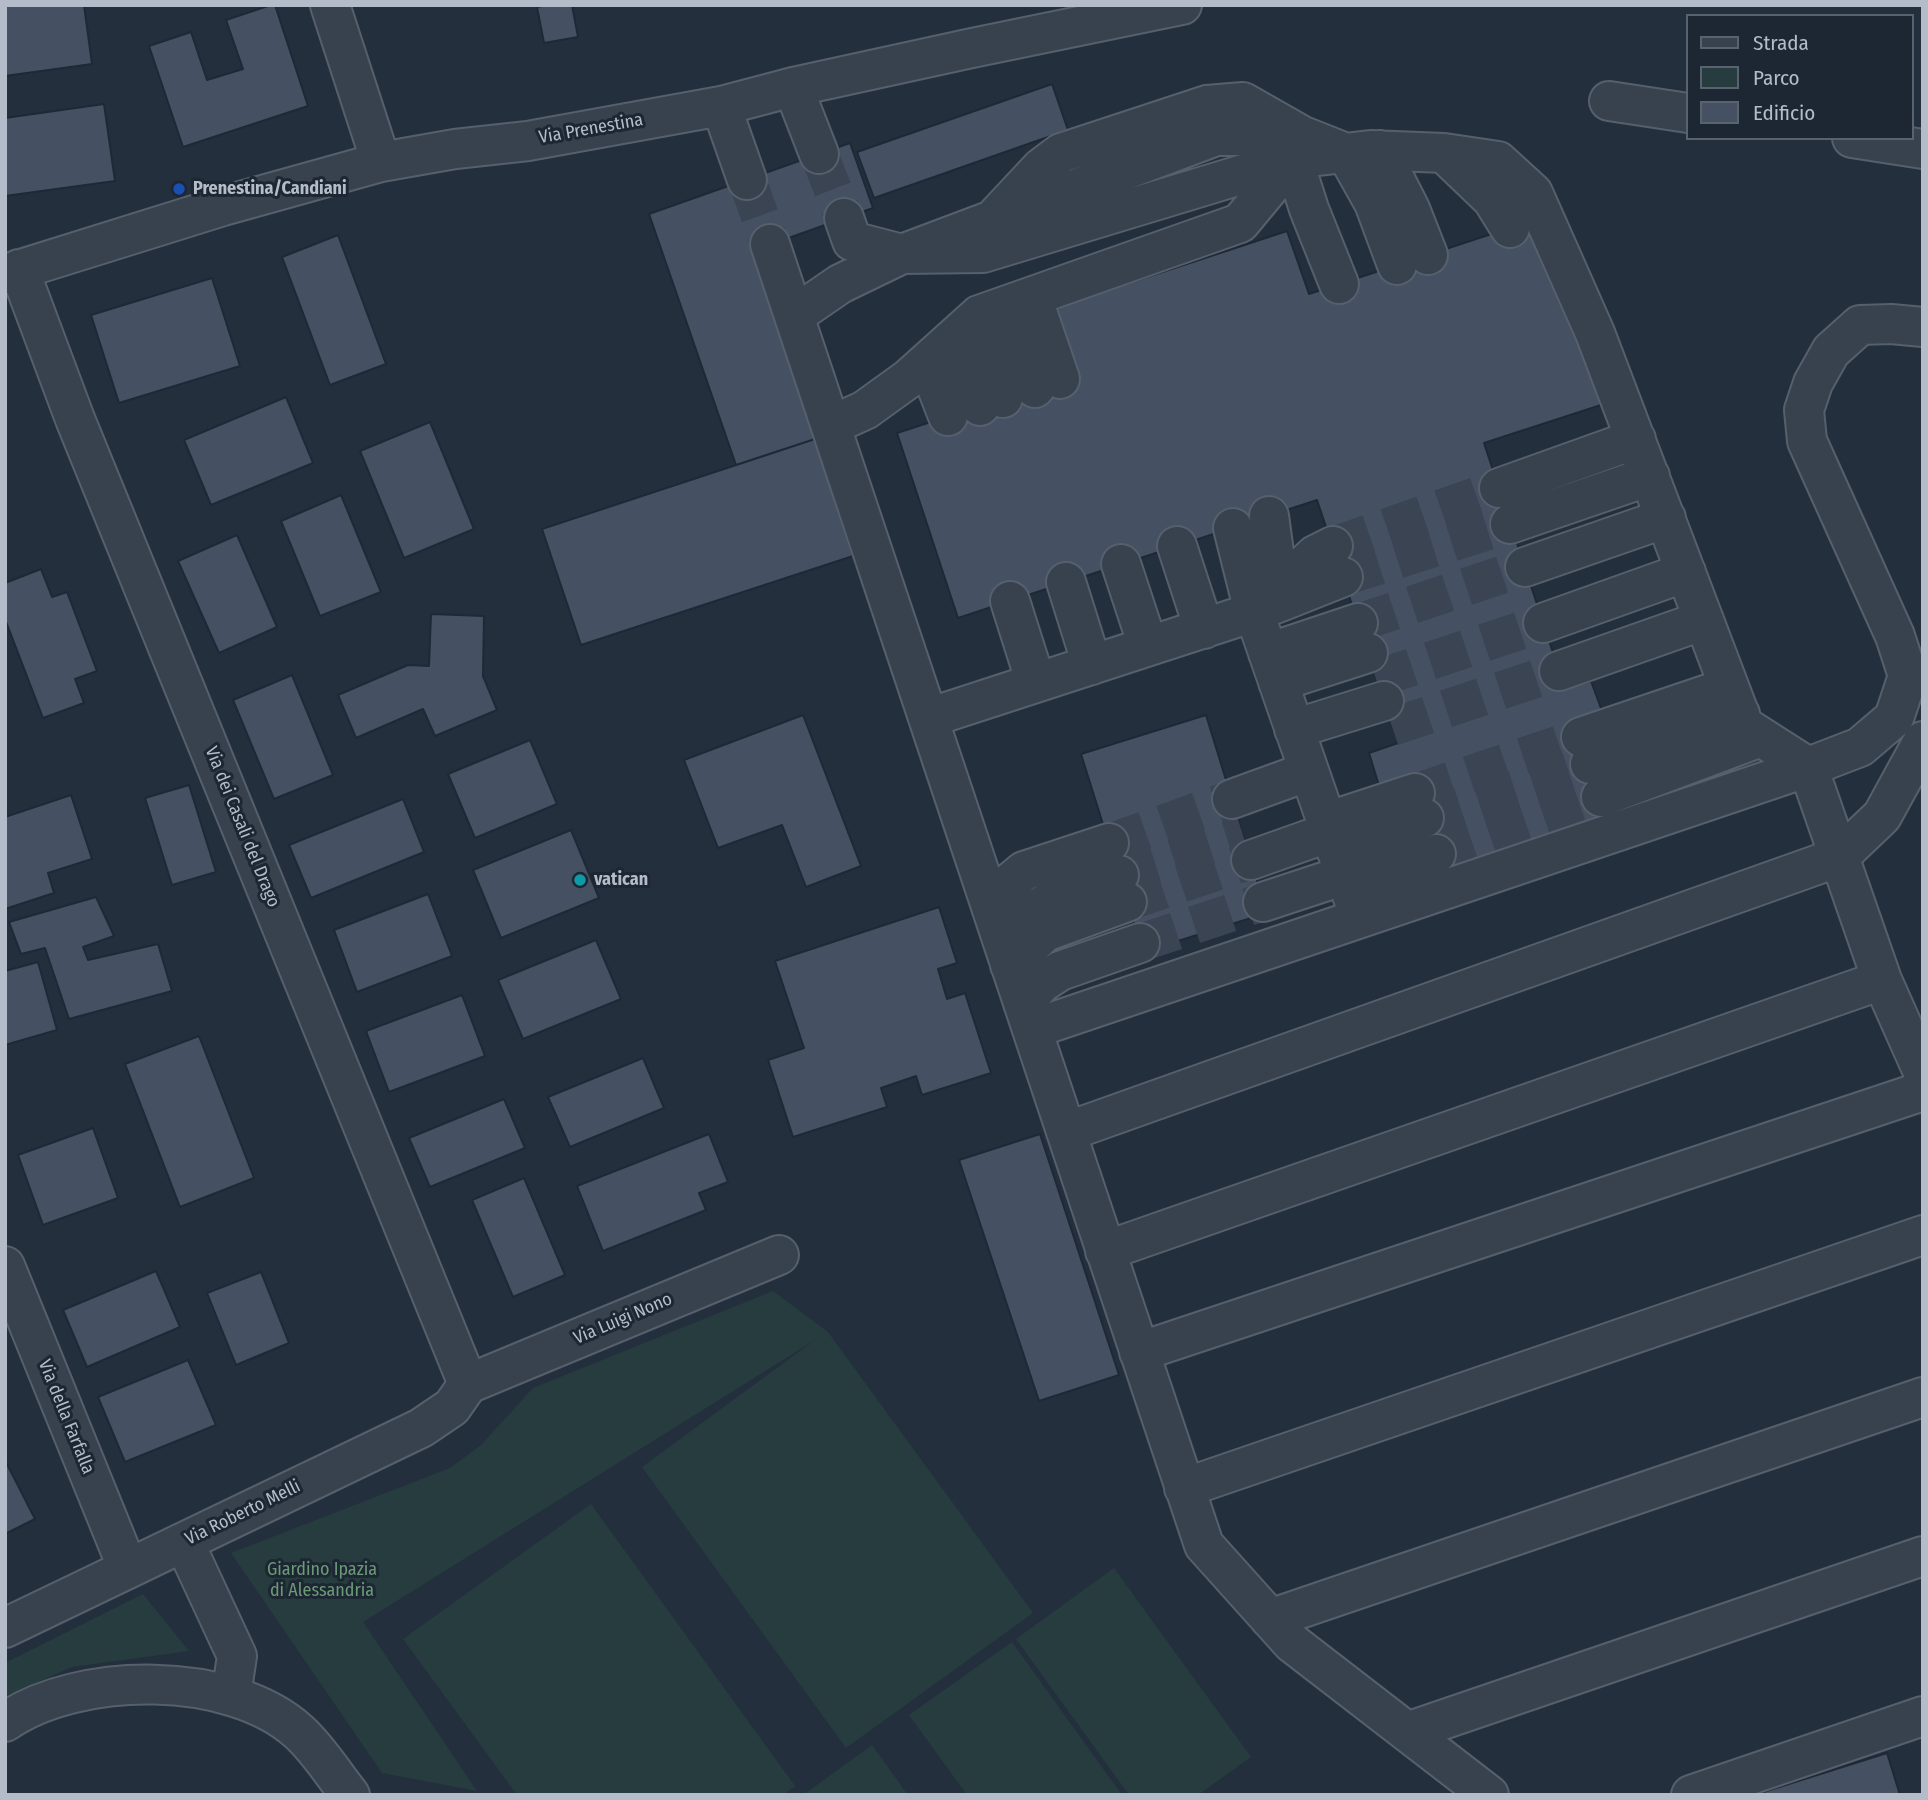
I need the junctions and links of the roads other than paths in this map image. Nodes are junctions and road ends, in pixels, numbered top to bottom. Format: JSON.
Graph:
{"nodes":[{"id":1,"x":330,"y":5,"type":"edge"},
{"id":2,"x":1182,"y":5,"type":"edge"},
{"id":3,"x":793,"y":87,"type":"junction"},
{"id":4,"x":1609,"y":102,"type":"dead end"},
{"id":5,"x":720,"y":106,"type":"junction"},
{"id":6,"x":1686,"y":113,"type":"edge"},
{"id":7,"x":1866,"y":140,"type":"edge"},
{"id":8,"x":1923,"y":149,"type":"edge"},
{"id":9,"x":1340,"y":151,"type":"junction"},
{"id":10,"x":1444,"y":153,"type":"junction"},
{"id":11,"x":820,"y":154,"type":"tunnel mouth"},
{"id":12,"x":381,"y":162,"type":"junction"},
{"id":13,"x":747,"y":180,"type":"tunnel mouth"},
{"id":14,"x":844,"y":218,"type":"tunnel mouth"},
{"id":15,"x":770,"y":244,"type":"tunnel mouth"},
{"id":16,"x":902,"y":254,"type":"junction"},
{"id":17,"x":1426,"y":256,"type":"junction"},
{"id":18,"x":12,"y":272,"type":"edge"},
{"id":19,"x":795,"y":315,"type":"junction"},
{"id":20,"x":1923,"y":327,"type":"edge"},
{"id":21,"x":968,"y":333,"type":"junction"},
{"id":22,"x":992,"y":402,"type":"junction"},
{"id":23,"x":832,"y":425,"type":"junction"},
{"id":24,"x":1636,"y":439,"type":"junction"},
{"id":25,"x":1499,"y":488,"type":"tunnel mouth"},
{"id":26,"x":1281,"y":512,"type":"dead end"},
{"id":27,"x":1677,"y":547,"type":"junction"},
{"id":28,"x":1110,"y":568,"type":"junction"},
{"id":29,"x":1535,"y":597,"type":"junction"},
{"id":30,"x":1363,"y":638,"type":"junction"},
{"id":31,"x":1197,"y":672,"type":"junction"},
{"id":32,"x":1743,"y":712,"type":"junction"},
{"id":33,"x":928,"y":718,"type":"junction"},
{"id":34,"x":1923,"y":741,"type":"edge"},
{"id":35,"x":1808,"y":767,"type":"junction"},
{"id":36,"x":1338,"y":856,"type":"junction"},
{"id":37,"x":1839,"y":857,"type":"junction"},
{"id":38,"x":989,"y":900,"type":"junction"},
{"id":39,"x":1264,"y":902,"type":"tunnel mouth"},
{"id":40,"x":1140,"y":943,"type":"tunnel mouth"},
{"id":41,"x":1006,"y":952,"type":"junction"},
{"id":42,"x":1882,"y":980,"type":"junction"},
{"id":43,"x":1027,"y":1016,"type":"junction"},
{"id":44,"x":1923,"y":1072,"type":"edge"},
{"id":45,"x":1923,"y":1090,"type":"edge"},
{"id":46,"x":1066,"y":1132,"type":"junction"},
{"id":47,"x":1923,"y":1235,"type":"edge"},
{"id":48,"x":1105,"y":1251,"type":"junction"},
{"id":49,"x":779,"y":1255,"type":"dead end"},
{"id":50,"x":5,"y":1266,"type":"edge"},
{"id":51,"x":1139,"y":1352,"type":"junction"},
{"id":52,"x":468,"y":1384,"type":"junction"},
{"id":53,"x":1923,"y":1397,"type":"edge"},
{"id":54,"x":1184,"y":1488,"type":"junction"},
{"id":55,"x":184,"y":1542,"type":"junction"},
{"id":56,"x":1923,"y":1556,"type":"edge"},
{"id":57,"x":128,"y":1569,"type":"junction"},
{"id":58,"x":1270,"y":1619,"type":"junction"},
{"id":59,"x":5,"y":1628,"type":"edge"},
{"id":60,"x":231,"y":1696,"type":"junction"},
{"id":61,"x":1923,"y":1716,"type":"edge"},
{"id":62,"x":5,"y":1722,"type":"edge"},
{"id":63,"x":1407,"y":1732,"type":"junction"},
{"id":64,"x":350,"y":1795,"type":"edge"},
{"id":65,"x":1489,"y":1795,"type":"edge"},
{"id":66,"x":1690,"y":1795,"type":"edge"}],
"edges":[{"from":1,"to":12,"type":"street"},
{"from":2,"to":3,"type":"street","name":"Via Prenestina"},
{"from":3,"to":5,"type":"street","name":"Via Prenestina"},
{"from":3,"to":11,"type":"street"},
{"from":4,"to":6,"type":"street"},
{"from":5,"to":12,"type":"street","name":"Via Prenestina"},
{"from":5,"to":13,"type":"street"},
{"from":7,"to":8,"type":"street"},
{"from":9,"to":10,"type":"street"},
{"from":9,"to":16,"type":"street"},
{"from":9,"to":16,"type":"street"},
{"from":9,"to":17,"type":"street"},
{"from":9,"to":17,"type":"street"},
{"from":9,"to":21,"type":"street"},
{"from":10,"to":17,"type":"street"},
{"from":10,"to":24,"type":"street"},
{"from":12,"to":18,"type":"street","name":"Via Prenestina"},
{"from":14,"to":16,"type":"street"},
{"from":15,"to":19,"type":"street"},
{"from":16,"to":19,"type":"street"},
{"from":18,"to":52,"type":"street","name":"Via dei Casali del Drago"},
{"from":19,"to":23,"type":"street"},
{"from":20,"to":35,"type":"street"},
{"from":21,"to":22,"type":"street"},
{"from":21,"to":22,"type":"street"},
{"from":21,"to":22,"type":"street"},
{"from":21,"to":23,"type":"street"},
{"from":23,"to":33,"type":"street"},
{"from":24,"to":25,"type":"street"},
{"from":24,"to":27,"type":"street"},
{"from":26,"to":31,"type":"street"},
{"from":27,"to":29,"type":"street"},
{"from":27,"to":29,"type":"street"},
{"from":27,"to":29,"type":"street"},
{"from":27,"to":32,"type":"street"},
{"from":28,"to":31,"type":"street"},
{"from":28,"to":31,"type":"street"},
{"from":28,"to":31,"type":"street"},
{"from":28,"to":31,"type":"street"},
{"from":28,"to":31,"type":"street"},
{"from":30,"to":31,"type":"street"},
{"from":30,"to":31,"type":"street"},
{"from":30,"to":31,"type":"street"},
{"from":30,"to":31,"type":"street"},
{"from":31,"to":33,"type":"street"},
{"from":31,"to":36,"type":"street"},
{"from":31,"to":36,"type":"street"},
{"from":32,"to":32,"type":"street"},
{"from":32,"to":35,"type":"street"},
{"from":33,"to":38,"type":"street"},
{"from":34,"to":37,"type":"street"},
{"from":35,"to":36,"type":"street"},
{"from":35,"to":37,"type":"street"},
{"from":36,"to":36,"type":"street"},
{"from":36,"to":39,"type":"street"},
{"from":36,"to":43,"type":"street"},
{"from":37,"to":42,"type":"street"},
{"from":37,"to":46,"type":"street"},
{"from":38,"to":41,"type":"street"},
{"from":38,"to":41,"type":"street"},
{"from":40,"to":43,"type":"street"},
{"from":41,"to":43,"type":"street"},
{"from":42,"to":44,"type":"street"},
{"from":42,"to":48,"type":"street"},
{"from":43,"to":46,"type":"street"},
{"from":45,"to":51,"type":"street"},
{"from":46,"to":48,"type":"street"},
{"from":47,"to":54,"type":"street"},
{"from":48,"to":51,"type":"street"},
{"from":49,"to":52,"type":"street","name":"Via Luigi Nono"},
{"from":50,"to":57,"type":"street","name":"Via della Farfalla"},
{"from":51,"to":54,"type":"street"},
{"from":52,"to":55,"type":"street","name":"Via Roberto Melli"},
{"from":53,"to":58,"type":"street"},
{"from":54,"to":58,"type":"street"},
{"from":55,"to":57,"type":"street","name":"Via Roberto Melli"},
{"from":55,"to":60,"type":"street"},
{"from":56,"to":63,"type":"street"},
{"from":57,"to":59,"type":"street","name":"Via Roberto Melli"},
{"from":58,"to":63,"type":"street"},
{"from":60,"to":62,"type":"street"},
{"from":60,"to":64,"type":"street"},
{"from":61,"to":66,"type":"street"},
{"from":63,"to":65,"type":"street"}]}
